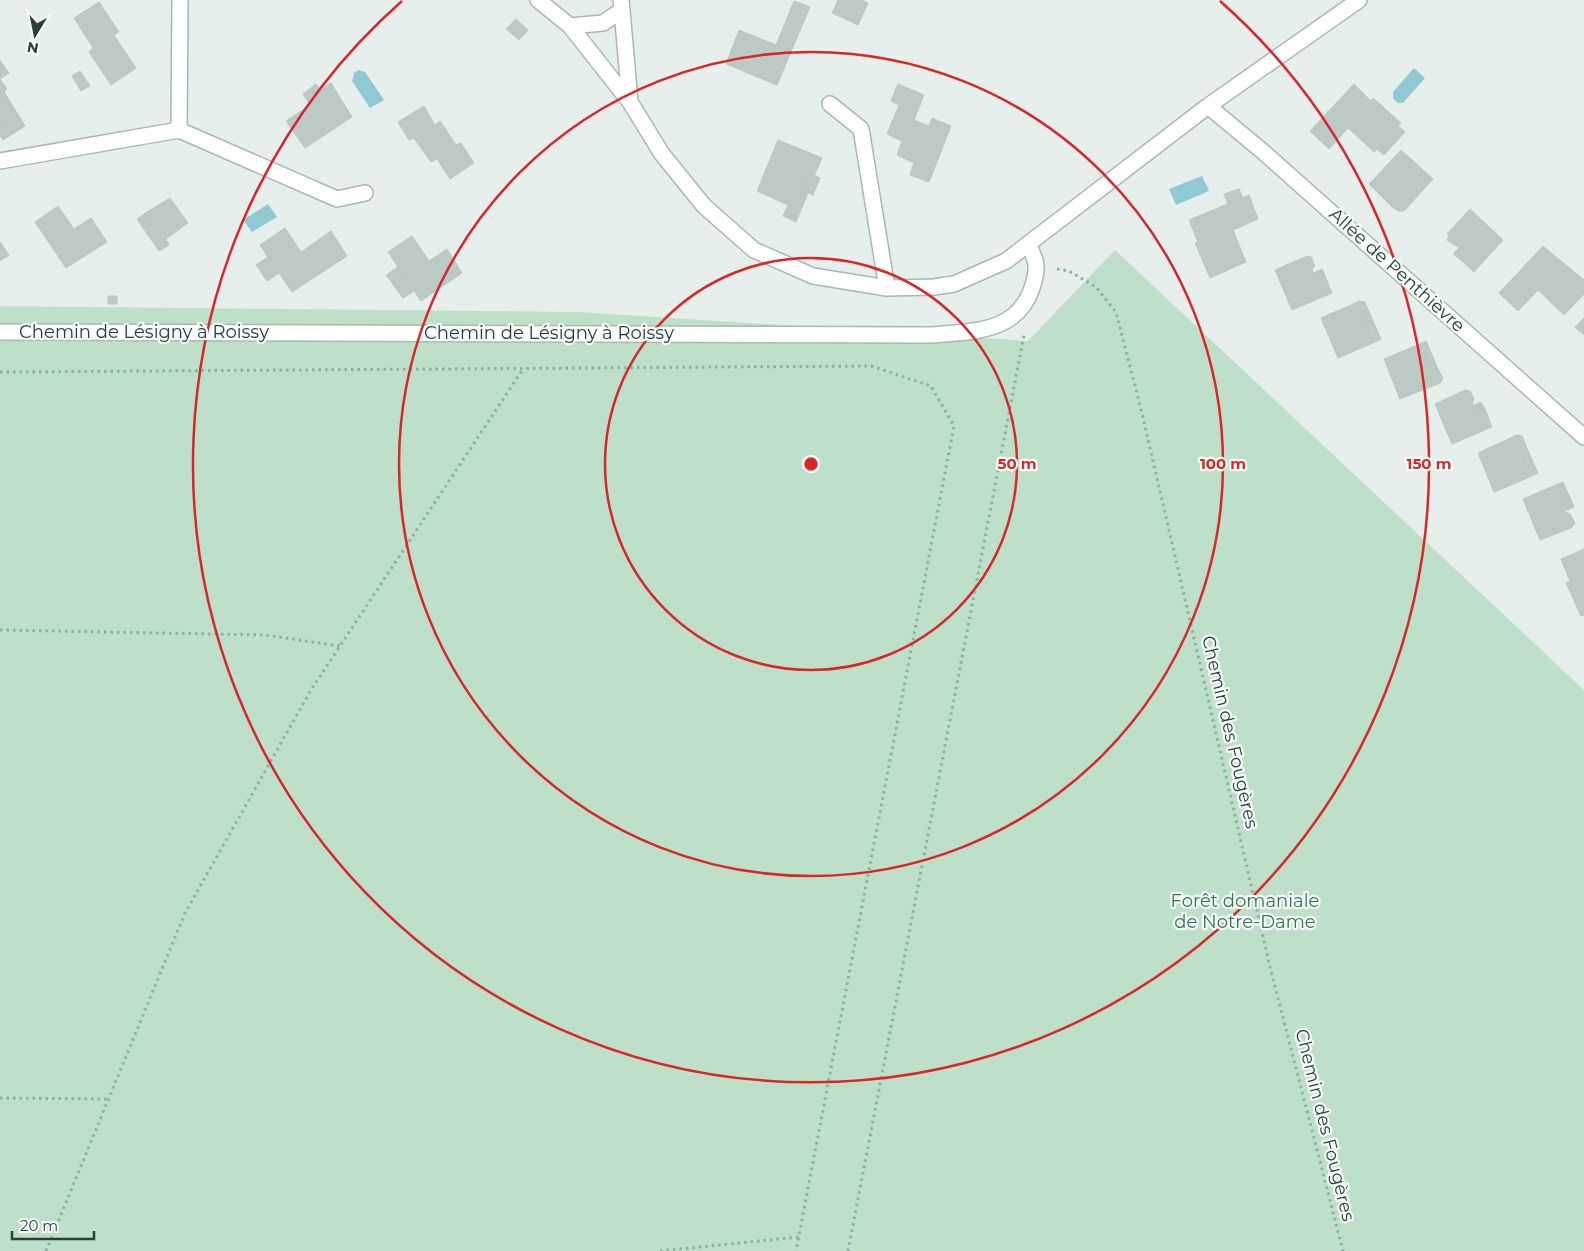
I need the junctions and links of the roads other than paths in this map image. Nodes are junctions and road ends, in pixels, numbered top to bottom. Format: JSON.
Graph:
{"nodes":[{"id":1,"x":180,"y":0,"type":"edge"},
{"id":2,"x":538,"y":0,"type":"edge"},
{"id":3,"x":1359,"y":0,"type":"edge"},
{"id":4,"x":621,"y":5,"type":"edge"},
{"id":5,"x":570,"y":26,"type":"junction"},
{"id":6,"x":630,"y":102,"type":"junction"},
{"id":7,"x":830,"y":104,"type":"dead end"},
{"id":8,"x":1208,"y":106,"type":"junction"},
{"id":9,"x":179,"y":130,"type":"junction"},
{"id":10,"x":0,"y":161,"type":"edge"},
{"id":11,"x":365,"y":193,"type":"dead end"},
{"id":12,"x":1028,"y":245,"type":"junction"},
{"id":13,"x":887,"y":288,"type":"junction"},
{"id":14,"x":0,"y":332,"type":"edge"},
{"id":15,"x":1584,"y":437,"type":"edge"}],
"edges":[{"from":1,"to":9,"type":"street"},
{"from":2,"to":5,"type":"street"},
{"from":3,"to":8,"type":"street"},
{"from":4,"to":5,"type":"street"},
{"from":4,"to":6,"type":"street"},
{"from":5,"to":6,"type":"street"},
{"from":6,"to":13,"type":"street"},
{"from":7,"to":13,"type":"street"},
{"from":8,"to":12,"type":"street"},
{"from":8,"to":15,"type":"street","name":"Allée de Penthièvre"},
{"from":9,"to":10,"type":"street"},
{"from":9,"to":11,"type":"street"},
{"from":12,"to":13,"type":"street"},
{"from":12,"to":14,"type":"street","name":"Chemin de Lésigny à Roissy"}]}
